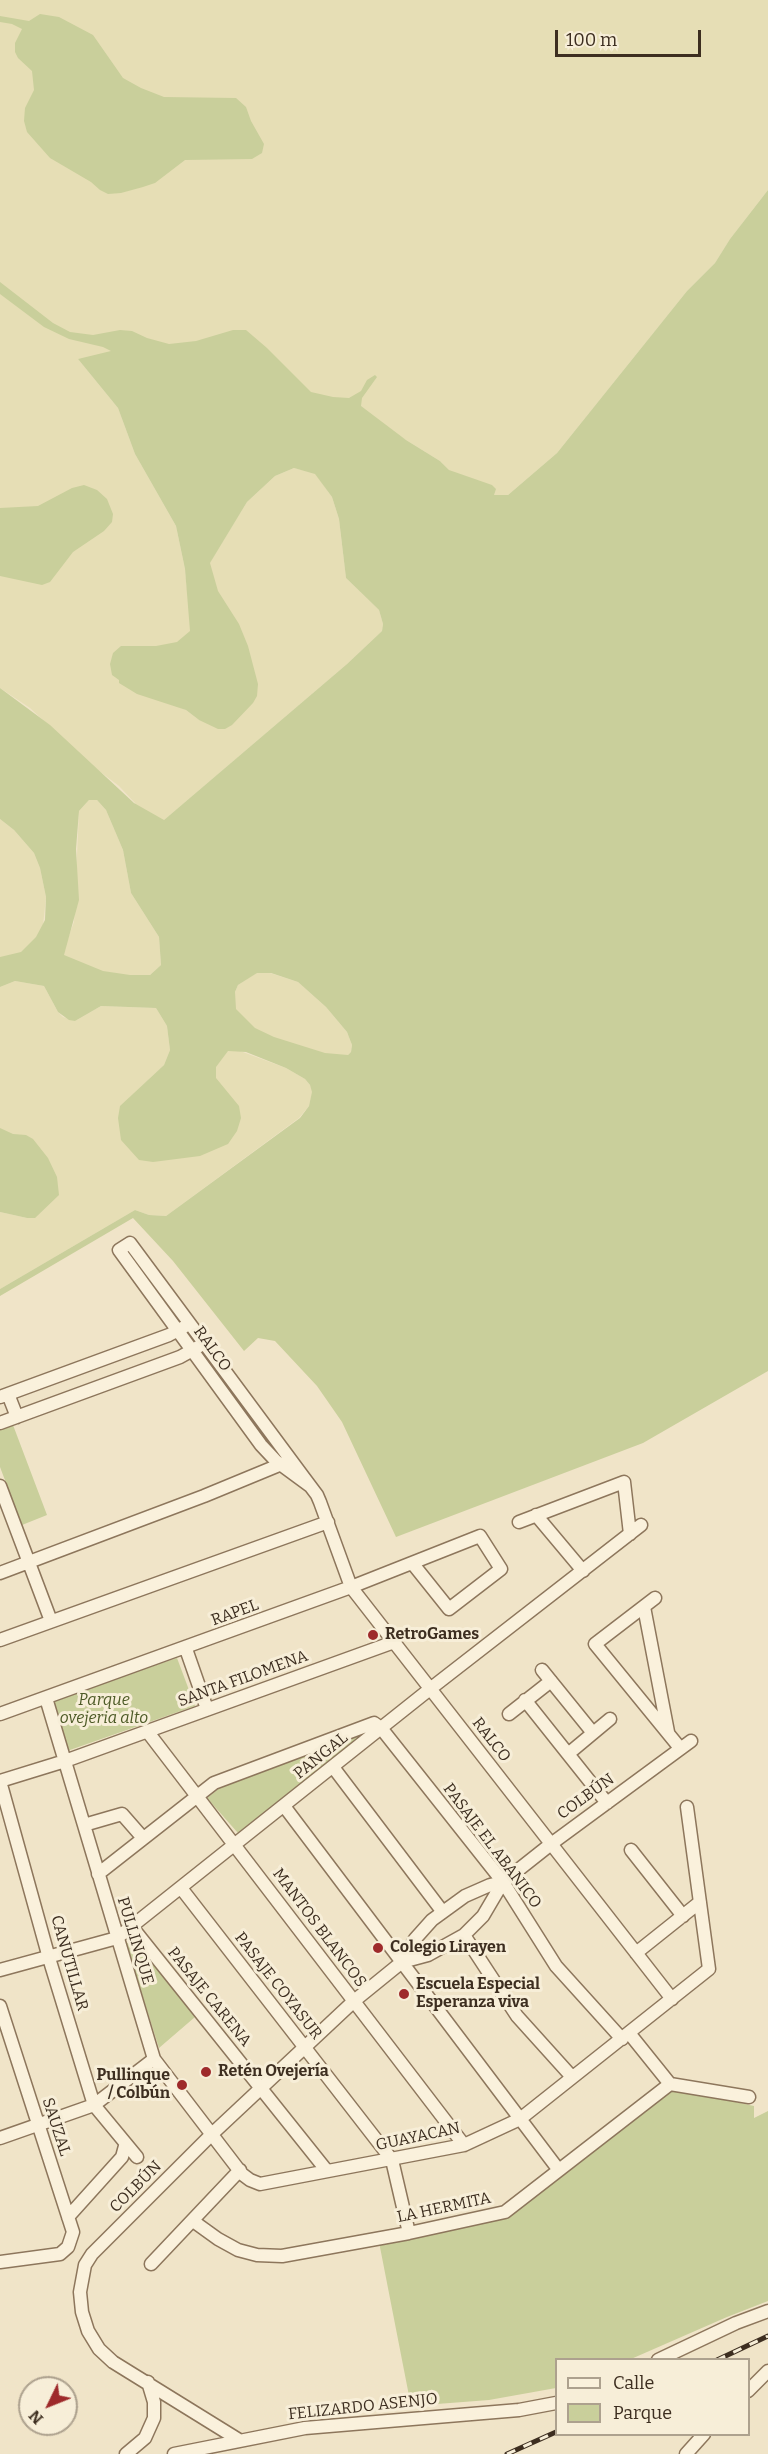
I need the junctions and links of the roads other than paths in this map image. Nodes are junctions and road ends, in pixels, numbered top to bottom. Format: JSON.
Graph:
{"nodes":[{"id":1,"x":190,"y":1323,"type":"junction"},
{"id":2,"x":178,"y":1331,"type":"junction"},
{"id":3,"x":205,"y":1343,"type":"junction"},
{"id":4,"x":193,"y":1351,"type":"junction"},
{"id":5,"x":4,"y":1395,"type":"edge"},
{"id":6,"x":16,"y":1417,"type":"junction"},
{"id":7,"x":0,"y":1423,"type":"edge"},
{"id":8,"x":286,"y":1462,"type":"junction"},
{"id":9,"x":0,"y":1486,"type":"edge"},
{"id":10,"x":536,"y":1515,"type":"junction"},
{"id":11,"x":328,"y":1522,"type":"junction"},
{"id":12,"x":519,"y":1522,"type":"dead end"},
{"id":13,"x":641,"y":1525,"type":"dead end"},
{"id":14,"x":630,"y":1534,"type":"junction"},
{"id":15,"x":29,"y":1562,"type":"junction"},
{"id":16,"x":413,"y":1564,"type":"junction"},
{"id":17,"x":583,"y":1571,"type":"junction"},
{"id":18,"x":0,"y":1572,"type":"edge"},
{"id":19,"x":351,"y":1587,"type":"junction"},
{"id":20,"x":654,"y":1598,"type":"dead end"},
{"id":21,"x":644,"y":1607,"type":"junction"},
{"id":22,"x":51,"y":1621,"type":"junction"},
{"id":23,"x":0,"y":1640,"type":"edge"},
{"id":24,"x":394,"y":1642,"type":"junction"},
{"id":25,"x":186,"y":1648,"type":"junction"},
{"id":26,"x":542,"y":1670,"type":"dead end"},
{"id":27,"x":551,"y":1681,"type":"junction"},
{"id":28,"x":430,"y":1689,"type":"junction"},
{"id":29,"x":46,"y":1698,"type":"junction"},
{"id":30,"x":525,"y":1700,"type":"junction"},
{"id":31,"x":207,"y":1709,"type":"junction"},
{"id":32,"x":0,"y":1714,"type":"edge"},
{"id":33,"x":508,"y":1714,"type":"dead end"},
{"id":34,"x":610,"y":1719,"type":"dead end"},
{"id":35,"x":381,"y":1728,"type":"junction"},
{"id":36,"x":147,"y":1731,"type":"junction"},
{"id":37,"x":593,"y":1733,"type":"junction"},
{"id":38,"x":668,"y":1734,"type":"junction"},
{"id":39,"x":691,"y":1741,"type":"dead end"},
{"id":40,"x":680,"y":1748,"type":"junction"},
{"id":41,"x":568,"y":1754,"type":"junction"},
{"id":42,"x":64,"y":1761,"type":"junction"},
{"id":43,"x":333,"y":1767,"type":"junction"},
{"id":44,"x":0,"y":1781,"type":"edge"},
{"id":45,"x":197,"y":1796,"type":"junction"},
{"id":46,"x":606,"y":1803,"type":"junction"},
{"id":47,"x":284,"y":1806,"type":"junction"},
{"id":48,"x":687,"y":1807,"type":"dead end"},
{"id":49,"x":84,"y":1825,"type":"junction"},
{"id":50,"x":143,"y":1839,"type":"junction"},
{"id":51,"x":551,"y":1844,"type":"junction"},
{"id":52,"x":235,"y":1845,"type":"junction"},
{"id":53,"x":631,"y":1850,"type":"dead end"},
{"id":54,"x":98,"y":1874,"type":"junction"},
{"id":55,"x":503,"y":1882,"type":"junction"},
{"id":56,"x":181,"y":1888,"type":"junction"},
{"id":57,"x":700,"y":1902,"type":"junction"},
{"id":58,"x":442,"y":1911,"type":"junction"},
{"id":59,"x":683,"y":1916,"type":"junction"},
{"id":60,"x":132,"y":1927,"type":"junction"},
{"id":61,"x":464,"y":1935,"type":"junction"},
{"id":62,"x":117,"y":1938,"type":"junction"},
{"id":63,"x":636,"y":1953,"type":"junction"},
{"id":64,"x":49,"y":1958,"type":"junction"},
{"id":65,"x":402,"y":1962,"type":"junction"},
{"id":66,"x":0,"y":1970,"type":"edge"},
{"id":67,"x":672,"y":1999,"type":"junction"},
{"id":68,"x":354,"y":2001,"type":"junction"},
{"id":69,"x":0,"y":2006,"type":"edge"},
{"id":70,"x":626,"y":2036,"type":"junction"},
{"id":71,"x":305,"y":2048,"type":"junction"},
{"id":72,"x":154,"y":2059,"type":"junction"},
{"id":73,"x":572,"y":2077,"type":"junction"},
{"id":74,"x":670,"y":2084,"type":"junction"},
{"id":75,"x":262,"y":2088,"type":"junction"},
{"id":76,"x":748,"y":2097,"type":"dead end"},
{"id":77,"x":94,"y":2105,"type":"junction"},
{"id":78,"x":520,"y":2119,"type":"junction"},
{"id":79,"x":37,"y":2124,"type":"junction"},
{"id":80,"x":212,"y":2134,"type":"junction"},
{"id":81,"x":0,"y":2138,"type":"edge"},
{"id":82,"x":125,"y":2145,"type":"junction"},
{"id":83,"x":464,"y":2145,"type":"junction"},
{"id":84,"x":137,"y":2157,"type":"dead end"},
{"id":85,"x":392,"y":2160,"type":"junction"},
{"id":86,"x":558,"y":2169,"type":"junction"},
{"id":87,"x":240,"y":2170,"type":"junction"},
{"id":88,"x":327,"y":2171,"type":"junction"},
{"id":89,"x":68,"y":2217,"type":"junction"},
{"id":90,"x":193,"y":2221,"type":"junction"},
{"id":91,"x":409,"y":2233,"type":"junction"},
{"id":92,"x":0,"y":2262,"type":"edge"},
{"id":93,"x":151,"y":2264,"type":"dead end"},
{"id":94,"x":768,"y":2312,"type":"edge"},
{"id":95,"x":662,"y":2358,"type":"edge"},
{"id":96,"x":768,"y":2371,"type":"edge"},
{"id":97,"x":147,"y":2382,"type":"junction"},
{"id":98,"x":750,"y":2389,"type":"edge"},
{"id":99,"x":555,"y":2403,"type":"edge"},
{"id":100,"x":702,"y":2436,"type":"edge"},
{"id":101,"x":239,"y":2440,"type":"junction"},
{"id":102,"x":126,"y":2454,"type":"edge"},
{"id":103,"x":174,"y":2454,"type":"edge"},
{"id":104,"x":686,"y":2454,"type":"edge"}],
"edges":[{"from":1,"to":2,"type":"street"},
{"from":1,"to":2,"type":"street","name":"RALCO"},
{"from":1,"to":3,"type":"street","name":"RALCO"},
{"from":2,"to":4,"type":"street","name":"RALCO"},
{"from":2,"to":5,"type":"street"},
{"from":3,"to":4,"type":"street"},
{"from":3,"to":8,"type":"street","name":"RALCO"},
{"from":4,"to":6,"type":"street"},
{"from":4,"to":8,"type":"street","name":"RALCO"},
{"from":5,"to":6,"type":"street"},
{"from":6,"to":7,"type":"street"},
{"from":8,"to":11,"type":"street","name":"RALCO"},
{"from":8,"to":15,"type":"street"},
{"from":9,"to":15,"type":"street"},
{"from":10,"to":12,"type":"street"},
{"from":10,"to":14,"type":"street"},
{"from":10,"to":17,"type":"street"},
{"from":11,"to":19,"type":"street","name":"RALCO"},
{"from":11,"to":22,"type":"street"},
{"from":13,"to":14,"type":"street","name":"PANGAL"},
{"from":14,"to":17,"type":"street","name":"PANGAL"},
{"from":15,"to":18,"type":"street"},
{"from":15,"to":22,"type":"street"},
{"from":16,"to":16,"type":"street","name":"RAPEL"},
{"from":16,"to":19,"type":"street","name":"RAPEL"},
{"from":17,"to":28,"type":"street","name":"PANGAL"},
{"from":19,"to":24,"type":"street","name":"RALCO"},
{"from":19,"to":25,"type":"street","name":"RAPEL"},
{"from":20,"to":21,"type":"street"},
{"from":21,"to":38,"type":"street"},
{"from":21,"to":38,"type":"street"},
{"from":22,"to":23,"type":"street"},
{"from":24,"to":28,"type":"street","name":"RALCO"},
{"from":24,"to":31,"type":"street","name":"SANTA FILOMENA"},
{"from":25,"to":29,"type":"street","name":"RAPEL"},
{"from":25,"to":31,"type":"street"},
{"from":26,"to":27,"type":"street"},
{"from":27,"to":30,"type":"street"},
{"from":27,"to":37,"type":"street"},
{"from":28,"to":35,"type":"street","name":"PANGAL"},
{"from":28,"to":51,"type":"street","name":"RALCO"},
{"from":29,"to":32,"type":"street","name":"RAPEL"},
{"from":29,"to":42,"type":"street","name":"PULLINQUE"},
{"from":30,"to":33,"type":"street"},
{"from":30,"to":41,"type":"street"},
{"from":31,"to":36,"type":"street","name":"SANTA FILOMENA"},
{"from":34,"to":37,"type":"street"},
{"from":35,"to":43,"type":"street","name":"PANGAL"},
{"from":35,"to":45,"type":"street"},
{"from":35,"to":55,"type":"street","name":"PASAJE EL ABANICO"},
{"from":36,"to":42,"type":"street","name":"SANTA FILOMENA"},
{"from":36,"to":45,"type":"street","name":"MANTOS BLANCOS"},
{"from":37,"to":41,"type":"street"},
{"from":38,"to":40,"type":"street"},
{"from":39,"to":40,"type":"street","name":"COLBÚN"},
{"from":40,"to":46,"type":"street","name":"COLBÚN"},
{"from":41,"to":46,"type":"street"},
{"from":42,"to":44,"type":"street","name":"SANTA FILOMENA"},
{"from":42,"to":49,"type":"street","name":"PULLINQUE"},
{"from":43,"to":47,"type":"street","name":"PANGAL"},
{"from":43,"to":58,"type":"street"},
{"from":44,"to":64,"type":"street","name":"CANUTILLAR"},
{"from":45,"to":50,"type":"street"},
{"from":45,"to":52,"type":"street","name":"MANTOS BLANCOS"},
{"from":46,"to":51,"type":"street","name":"COLBÚN"},
{"from":47,"to":52,"type":"street","name":"PANGAL"},
{"from":47,"to":65,"type":"street"},
{"from":48,"to":57,"type":"street"},
{"from":49,"to":50,"type":"street"},
{"from":49,"to":54,"type":"street","name":"PULLINQUE"},
{"from":50,"to":54,"type":"street"},
{"from":51,"to":55,"type":"street","name":"COLBÚN"},
{"from":51,"to":63,"type":"street","name":"RALCO"},
{"from":52,"to":56,"type":"street","name":"PANGAL"},
{"from":52,"to":68,"type":"street","name":"MANTOS BLANCOS"},
{"from":53,"to":59,"type":"street"},
{"from":54,"to":62,"type":"street","name":"PULLINQUE"},
{"from":55,"to":58,"type":"street","name":"COLBÚN"},
{"from":55,"to":61,"type":"street","name":"COLBÚN"},
{"from":55,"to":70,"type":"street","name":"PASAJE EL ABANICO"},
{"from":56,"to":60,"type":"street","name":"PANGAL"},
{"from":56,"to":71,"type":"street","name":"PASAJE COYASUR"},
{"from":57,"to":59,"type":"street"},
{"from":57,"to":67,"type":"street","name":"GUAYACAN"},
{"from":58,"to":65,"type":"street","name":"COLBÚN"},
{"from":59,"to":63,"type":"street"},
{"from":60,"to":62,"type":"street","name":"PANGAL"},
{"from":60,"to":75,"type":"street","name":"PASAJE CARENA"},
{"from":61,"to":65,"type":"street","name":"COLBÚN"},
{"from":61,"to":73,"type":"street"},
{"from":62,"to":64,"type":"street","name":"PANGAL"},
{"from":62,"to":72,"type":"street","name":"PULLINQUE"},
{"from":63,"to":67,"type":"street","name":"RALCO"},
{"from":64,"to":66,"type":"street","name":"PANGAL"},
{"from":64,"to":77,"type":"street","name":"CANUTILLAR"},
{"from":65,"to":68,"type":"street","name":"COLBÚN"},
{"from":65,"to":78,"type":"street"},
{"from":67,"to":70,"type":"street","name":"GUAYACAN"},
{"from":68,"to":71,"type":"street","name":"COLBÚN"},
{"from":68,"to":83,"type":"street","name":"MANTOS BLANCOS"},
{"from":69,"to":79,"type":"street","name":"SAUZAL"},
{"from":70,"to":73,"type":"street","name":"GUAYACAN"},
{"from":70,"to":74,"type":"street"},
{"from":71,"to":75,"type":"street","name":"COLBÚN"},
{"from":71,"to":85,"type":"street","name":"PASAJE COYASUR"},
{"from":72,"to":77,"type":"street"},
{"from":72,"to":80,"type":"street","name":"PULLINQUE"},
{"from":73,"to":78,"type":"street","name":"GUAYACAN"},
{"from":74,"to":76,"type":"street"},
{"from":74,"to":86,"type":"street","name":"LA HERMITA"},
{"from":75,"to":80,"type":"street","name":"COLBÚN"},
{"from":75,"to":88,"type":"street","name":"PASAJE CARENA"},
{"from":77,"to":79,"type":"street"},
{"from":77,"to":82,"type":"street","name":"CANUTILLAR"},
{"from":78,"to":83,"type":"street","name":"GUAYACAN"},
{"from":78,"to":86,"type":"street"},
{"from":79,"to":81,"type":"street"},
{"from":79,"to":89,"type":"street","name":"SAUZAL"},
{"from":80,"to":87,"type":"street","name":"PULLINQUE"},
{"from":80,"to":97,"type":"street","name":"COLBÚN"},
{"from":82,"to":84,"type":"street","name":"CANUTILLAR"},
{"from":82,"to":89,"type":"street"},
{"from":83,"to":85,"type":"street","name":"GUAYACAN"},
{"from":85,"to":88,"type":"street","name":"GUAYACAN"},
{"from":85,"to":91,"type":"street"},
{"from":86,"to":91,"type":"street","name":"LA HERMITA"},
{"from":87,"to":88,"type":"street","name":"GUAYACAN"},
{"from":87,"to":90,"type":"street"},
{"from":89,"to":92,"type":"street","name":"SAUZAL"},
{"from":90,"to":91,"type":"street","name":"LA HERMITA"},
{"from":90,"to":93,"type":"street"},
{"from":94,"to":95,"type":"street"},
{"from":96,"to":98,"type":"street"},
{"from":97,"to":101,"type":"street","name":"COLBÚN"},
{"from":97,"to":102,"type":"street"},
{"from":99,"to":101,"type":"street","name":"FELIZARDO ASENJO"},
{"from":100,"to":104,"type":"street"},
{"from":101,"to":103,"type":"street","name":"FELIZARDO ASENJO"}]}
